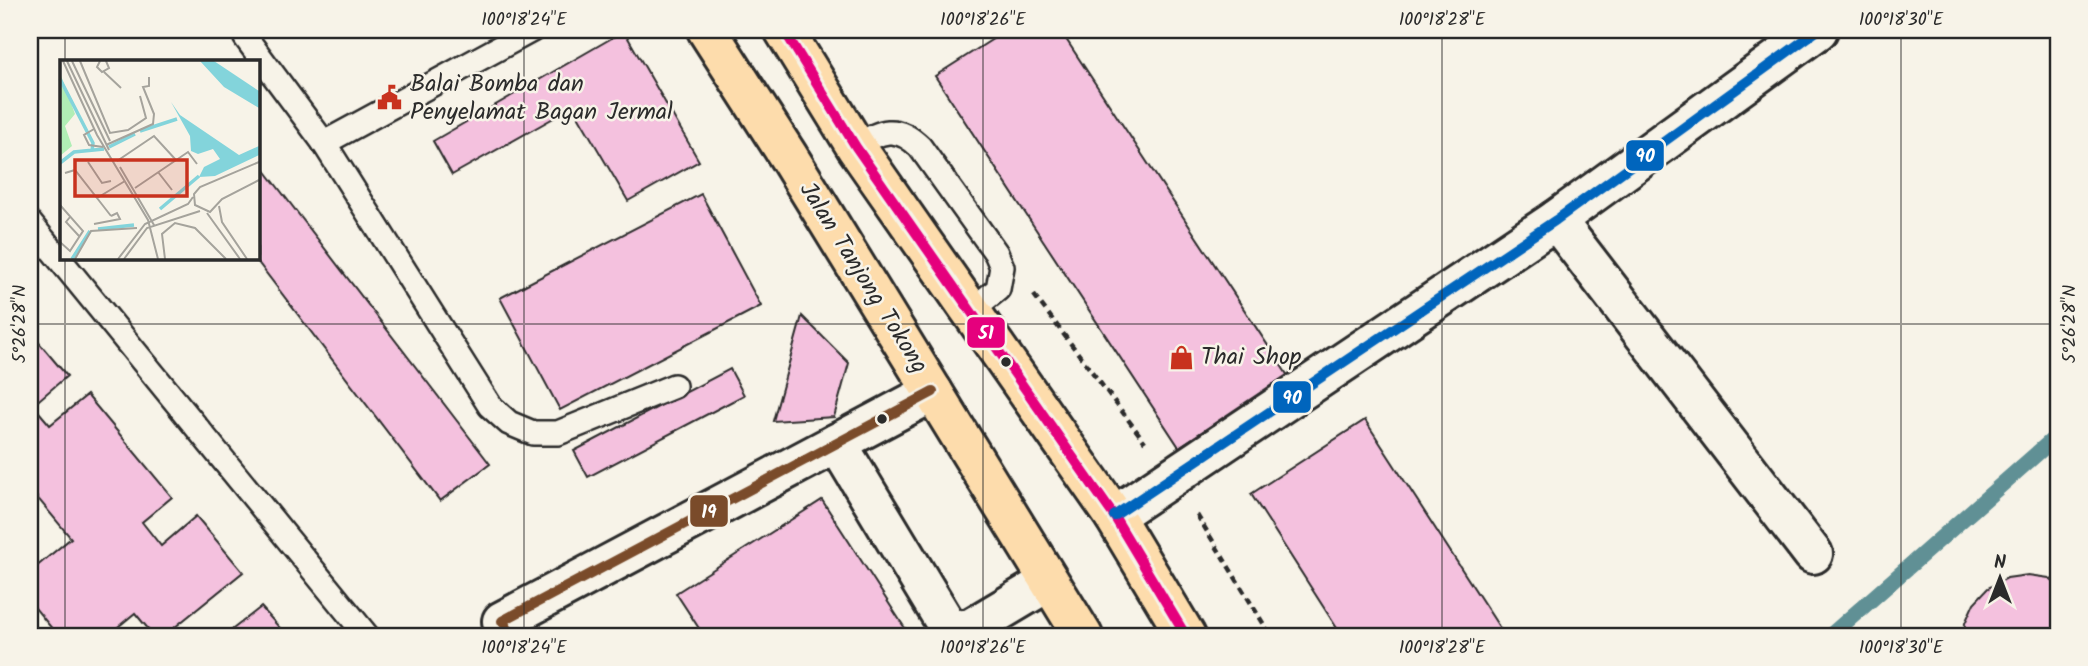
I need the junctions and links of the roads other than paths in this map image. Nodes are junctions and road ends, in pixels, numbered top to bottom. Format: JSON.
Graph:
{"nodes":[{"id":1,"x":532,"y":30,"type":"edge"},
{"id":2,"x":707,"y":30,"type":"edge"},
{"id":3,"x":785,"y":30,"type":"edge"},
{"id":4,"x":1818,"y":30,"type":"edge"},
{"id":5,"x":246,"y":38,"type":"dead end"},
{"id":6,"x":324,"y":143,"type":"junction"},
{"id":7,"x":856,"y":146,"type":"junction"},
{"id":8,"x":1556,"y":220,"type":"junction"},
{"id":9,"x":30,"y":223,"type":"edge"},
{"id":10,"x":971,"y":311,"type":"junction"},
{"id":11,"x":674,"y":386,"type":"dead end"},
{"id":12,"x":933,"y":392,"type":"junction"},
{"id":13,"x":838,"y":443,"type":"junction"},
{"id":14,"x":1114,"y":516,"type":"junction"},
{"id":15,"x":1813,"y":554,"type":"dead end"},
{"id":16,"x":1048,"y":582,"type":"junction"},
{"id":17,"x":500,"y":631,"type":"edge"},
{"id":18,"x":367,"y":636,"type":"edge"},
{"id":19,"x":1083,"y":636,"type":"edge"},
{"id":20,"x":1186,"y":636,"type":"edge"}],
"edges":[{"from":1,"to":6,"type":"lane"},
{"from":2,"to":12,"type":"main road","name":"Jalan Tanjong Tokong"},
{"from":3,"to":7,"type":"main road"},
{"from":4,"to":8,"type":"street"},
{"from":5,"to":6,"type":"lane"},
{"from":6,"to":11,"type":"lane"},
{"from":7,"to":10,"type":"main road"},
{"from":7,"to":10,"type":"lane"},
{"from":8,"to":14,"type":"street"},
{"from":8,"to":15,"type":"street"},
{"from":9,"to":18,"type":"lane"},
{"from":10,"to":14,"type":"main road"},
{"from":12,"to":13,"type":"street"},
{"from":12,"to":16,"type":"main road","name":"Jalan Tanjong Tokong"},
{"from":13,"to":16,"type":"street"},
{"from":13,"to":17,"type":"street"},
{"from":14,"to":20,"type":"main road"},
{"from":16,"to":19,"type":"main road","name":"Jalan Tanjong Tokong"}]}
